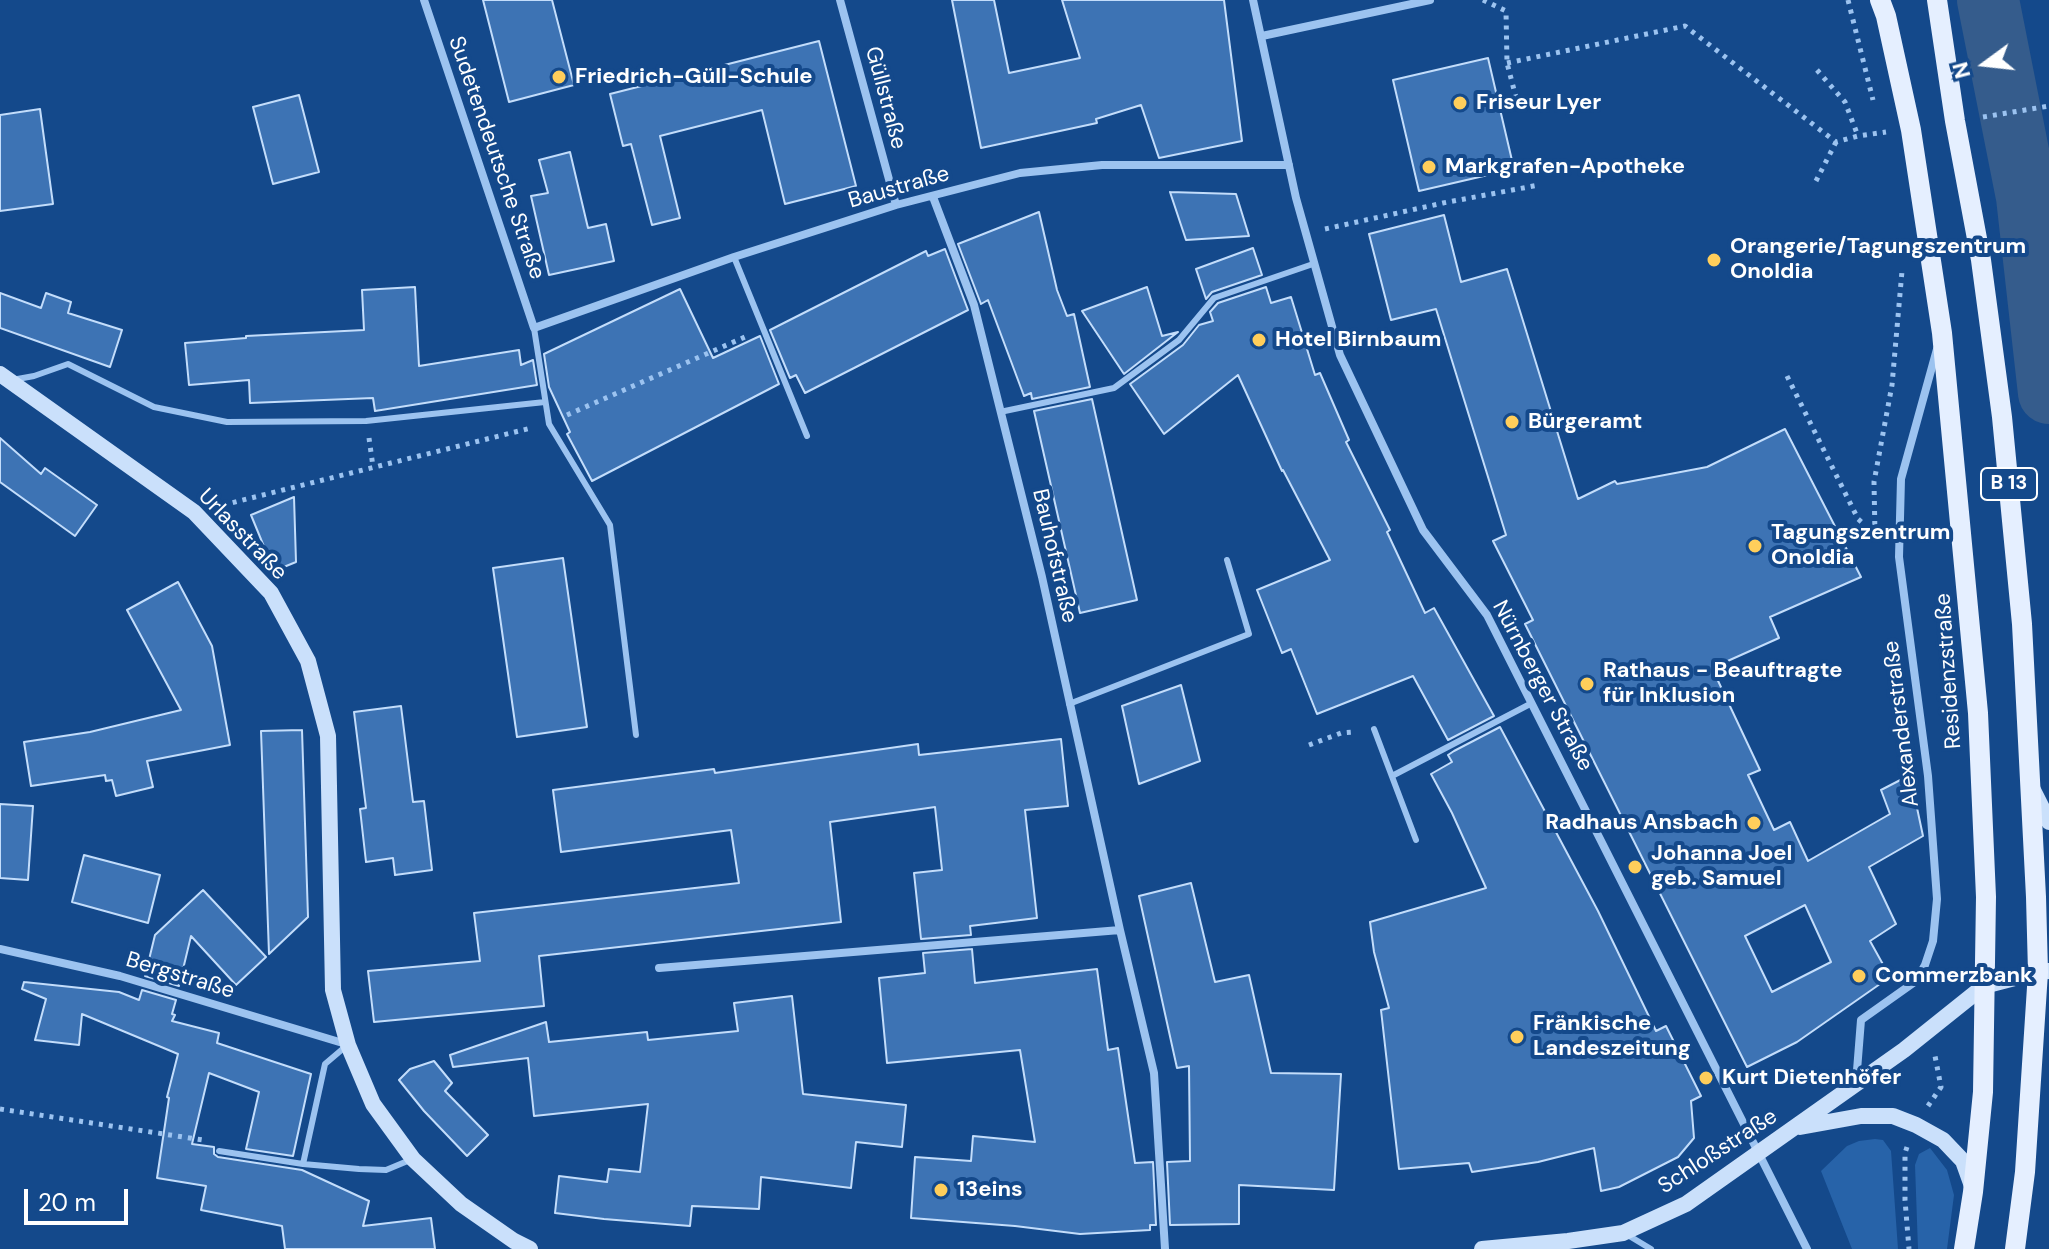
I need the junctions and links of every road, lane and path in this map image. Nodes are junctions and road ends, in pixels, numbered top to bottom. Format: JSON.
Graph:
{"nodes":[{"id":1,"x":424,"y":0,"type":"edge"},
{"id":2,"x":840,"y":0,"type":"edge"},
{"id":3,"x":1253,"y":0,"type":"edge"},
{"id":4,"x":1430,"y":0,"type":"edge"},
{"id":5,"x":1483,"y":0,"type":"edge"},
{"id":6,"x":1848,"y":0,"type":"edge"},
{"id":7,"x":1880,"y":0,"type":"edge"},
{"id":8,"x":1937,"y":0,"type":"edge"},
{"id":9,"x":1262,"y":36,"type":"junction"},
{"id":10,"x":1507,"y":63,"type":"junction"},
{"id":11,"x":1817,"y":70,"type":"dead end"},
{"id":12,"x":1518,"y":105,"type":"dead end"},
{"id":13,"x":1874,"y":105,"type":"dead end"},
{"id":14,"x":2049,"y":106,"type":"edge"},
{"id":15,"x":1877,"y":119,"type":"dead end"},
{"id":16,"x":1955,"y":121,"type":"junction"},
{"id":17,"x":1911,"y":130,"type":"junction"},
{"id":18,"x":1880,"y":133,"type":"junction"},
{"id":19,"x":1858,"y":136,"type":"junction"},
{"id":20,"x":1836,"y":142,"type":"junction"},
{"id":21,"x":1883,"y":147,"type":"dead end"},
{"id":22,"x":1289,"y":165,"type":"junction"},
{"id":23,"x":1816,"y":181,"type":"dead end"},
{"id":24,"x":1539,"y":185,"type":"dead end"},
{"id":25,"x":933,"y":197,"type":"junction"},
{"id":26,"x":896,"y":205,"type":"junction"},
{"id":27,"x":1305,"y":233,"type":"junction"},
{"id":28,"x":734,"y":257,"type":"junction"},
{"id":29,"x":1903,"y":261,"type":"dead end"},
{"id":30,"x":1313,"y":264,"type":"junction"},
{"id":31,"x":534,"y":328,"type":"junction"},
{"id":32,"x":764,"y":329,"type":"junction"},
{"id":33,"x":1942,"y":333,"type":"junction"},
{"id":34,"x":1787,"y":376,"type":"dead end"},
{"id":35,"x":4,"y":377,"type":"edge"},
{"id":36,"x":545,"y":402,"type":"junction"},
{"id":37,"x":1000,"y":412,"type":"junction"},
{"id":38,"x":549,"y":424,"type":"junction"},
{"id":39,"x":807,"y":436,"type":"dead end"},
{"id":40,"x":194,"y":512,"type":"junction"},
{"id":41,"x":1875,"y":535,"type":"junction"},
{"id":42,"x":1899,"y":557,"type":"junction"},
{"id":43,"x":1227,"y":560,"type":"dead end"},
{"id":44,"x":1532,"y":703,"type":"junction"},
{"id":45,"x":1069,"y":704,"type":"junction"},
{"id":46,"x":1374,"y":729,"type":"dead end"},
{"id":47,"x":1341,"y":733,"type":"dead end"},
{"id":48,"x":636,"y":735,"type":"dead end"},
{"id":49,"x":1309,"y":745,"type":"dead end"},
{"id":50,"x":1392,"y":776,"type":"junction"},
{"id":51,"x":2031,"y":786,"type":"junction"},
{"id":52,"x":2049,"y":822,"type":"edge"},
{"id":53,"x":1416,"y":840,"type":"dead end"},
{"id":54,"x":1120,"y":930,"type":"junction"},
{"id":55,"x":0,"y":949,"type":"edge"},
{"id":56,"x":659,"y":968,"type":"dead end"},
{"id":57,"x":2043,"y":972,"type":"edge"},
{"id":58,"x":1984,"y":986,"type":"junction"},
{"id":59,"x":348,"y":1045,"type":"junction"},
{"id":60,"x":1856,"y":1084,"type":"junction"},
{"id":61,"x":0,"y":1109,"type":"edge"},
{"id":62,"x":1916,"y":1125,"type":"junction"},
{"id":63,"x":1795,"y":1128,"type":"junction"},
{"id":64,"x":219,"y":1151,"type":"joint"},
{"id":65,"x":1760,"y":1153,"type":"junction"},
{"id":66,"x":413,"y":1159,"type":"junction"},
{"id":67,"x":303,"y":1164,"type":"junction"},
{"id":68,"x":1973,"y":1192,"type":"junction"},
{"id":69,"x":1623,"y":1233,"type":"junction"},
{"id":70,"x":511,"y":1245,"type":"edge"},
{"id":71,"x":1805,"y":1248,"type":"edge"},
{"id":72,"x":530,"y":1249,"type":"edge"},
{"id":73,"x":1165,"y":1249,"type":"edge"},
{"id":74,"x":1482,"y":1249,"type":"edge"},
{"id":75,"x":1651,"y":1249,"type":"edge"},
{"id":76,"x":1909,"y":1249,"type":"edge"},
{"id":77,"x":1964,"y":1249,"type":"edge"},
{"id":78,"x":2015,"y":1249,"type":"edge"}],
"edges":[{"from":1,"to":31,"type":"street","name":"Sudetendeutsche Straße"},
{"from":2,"to":26,"type":"street","name":"Güllstraße"},
{"from":3,"to":9,"type":"street","name":"Nürnberger Straße"},
{"from":4,"to":9,"type":"street"},
{"from":5,"to":10,"type":"path"},
{"from":6,"to":13,"type":"path"},
{"from":7,"to":17,"type":"main road","name":"Residenzstraße","number":"B 13"},
{"from":8,"to":16,"type":"main road","number":"B 13"},
{"from":9,"to":22,"type":"street","name":"Nürnberger Straße"},
{"from":10,"to":12,"type":"path"},
{"from":10,"to":20,"type":"path"},
{"from":11,"to":19,"type":"path"},
{"from":14,"to":16,"type":"path"},
{"from":15,"to":18,"type":"path"},
{"from":16,"to":51,"type":"main road","number":"B 13"},
{"from":17,"to":18,"type":"path"},
{"from":17,"to":33,"type":"main road","name":"Residenzstraße","number":"B 13"},
{"from":18,"to":19,"type":"path"},
{"from":18,"to":21,"type":"path"},
{"from":19,"to":20,"type":"path"},
{"from":20,"to":23,"type":"path"},
{"from":22,"to":25,"type":"street","name":"Baustraße"},
{"from":22,"to":27,"type":"street","name":"Nürnberger Straße"},
{"from":24,"to":27,"type":"path"},
{"from":25,"to":26,"type":"street","name":"Baustraße"},
{"from":25,"to":37,"type":"street","name":"Bauhofstraße"},
{"from":26,"to":28,"type":"street","name":"Baustraße"},
{"from":27,"to":30,"type":"street","name":"Nürnberger Straße"},
{"from":28,"to":31,"type":"street","name":"Baustraße"},
{"from":28,"to":32,"type":"lane"},
{"from":29,"to":41,"type":"path"},
{"from":30,"to":37,"type":"lane"},
{"from":30,"to":44,"type":"street","name":"Nürnberger Straße"},
{"from":31,"to":36,"type":"lane"},
{"from":32,"to":38,"type":"path"},
{"from":32,"to":39,"type":"lane"},
{"from":33,"to":42,"type":"street","name":"Alexanderstraße"},
{"from":33,"to":58,"type":"main road","name":"Residenzstraße","number":"B 13"},
{"from":34,"to":41,"type":"path"},
{"from":35,"to":36,"type":"lane"},
{"from":35,"to":40,"type":"street","name":"Urlasstraße"},
{"from":36,"to":38,"type":"lane"},
{"from":37,"to":45,"type":"street","name":"Bauhofstraße"},
{"from":38,"to":40,"type":"path"},
{"from":38,"to":48,"type":"lane"},
{"from":40,"to":59,"type":"street","name":"Urlasstraße"},
{"from":41,"to":42,"type":"path"},
{"from":42,"to":60,"type":"street","name":"Alexanderstraße"},
{"from":43,"to":45,"type":"lane"},
{"from":44,"to":50,"type":"lane"},
{"from":44,"to":65,"type":"street","name":"Nürnberger Straße"},
{"from":45,"to":54,"type":"street","name":"Bauhofstraße"},
{"from":46,"to":50,"type":"lane"},
{"from":47,"to":49,"type":"path"},
{"from":50,"to":53,"type":"lane"},
{"from":51,"to":52,"type":"street"},
{"from":51,"to":57,"type":"main road","number":"B 13"},
{"from":54,"to":56,"type":"street"},
{"from":54,"to":73,"type":"street","name":"Bauhofstraße"},
{"from":55,"to":59,"type":"street","name":"Bergstraße"},
{"from":57,"to":58,"type":"street"},
{"from":57,"to":78,"type":"main road","number":"B 13"},
{"from":58,"to":60,"type":"street","name":"Schloßstraße"},
{"from":58,"to":68,"type":"main road","name":"Residenzstraße","number":"B 13"},
{"from":59,"to":66,"type":"street","name":"Urlasstraße"},
{"from":59,"to":67,"type":"lane"},
{"from":60,"to":63,"type":"street","name":"Schloßstraße"},
{"from":61,"to":64,"type":"path"},
{"from":62,"to":63,"type":"street"},
{"from":62,"to":68,"type":"street"},
{"from":62,"to":76,"type":"path"},
{"from":63,"to":65,"type":"street","name":"Schloßstraße"},
{"from":64,"to":67,"type":"lane"},
{"from":65,"to":69,"type":"street","name":"Schloßstraße"},
{"from":65,"to":71,"type":"street","name":"Nürnberger Straße"},
{"from":66,"to":67,"type":"lane"},
{"from":66,"to":70,"type":"street","name":"Urlasstraße"},
{"from":68,"to":77,"type":"main road","name":"Residenzstraße","number":"B 13"},
{"from":69,"to":74,"type":"street","name":"Schloßstraße"},
{"from":69,"to":75,"type":"lane"},
{"from":70,"to":72,"type":"street"}]}
